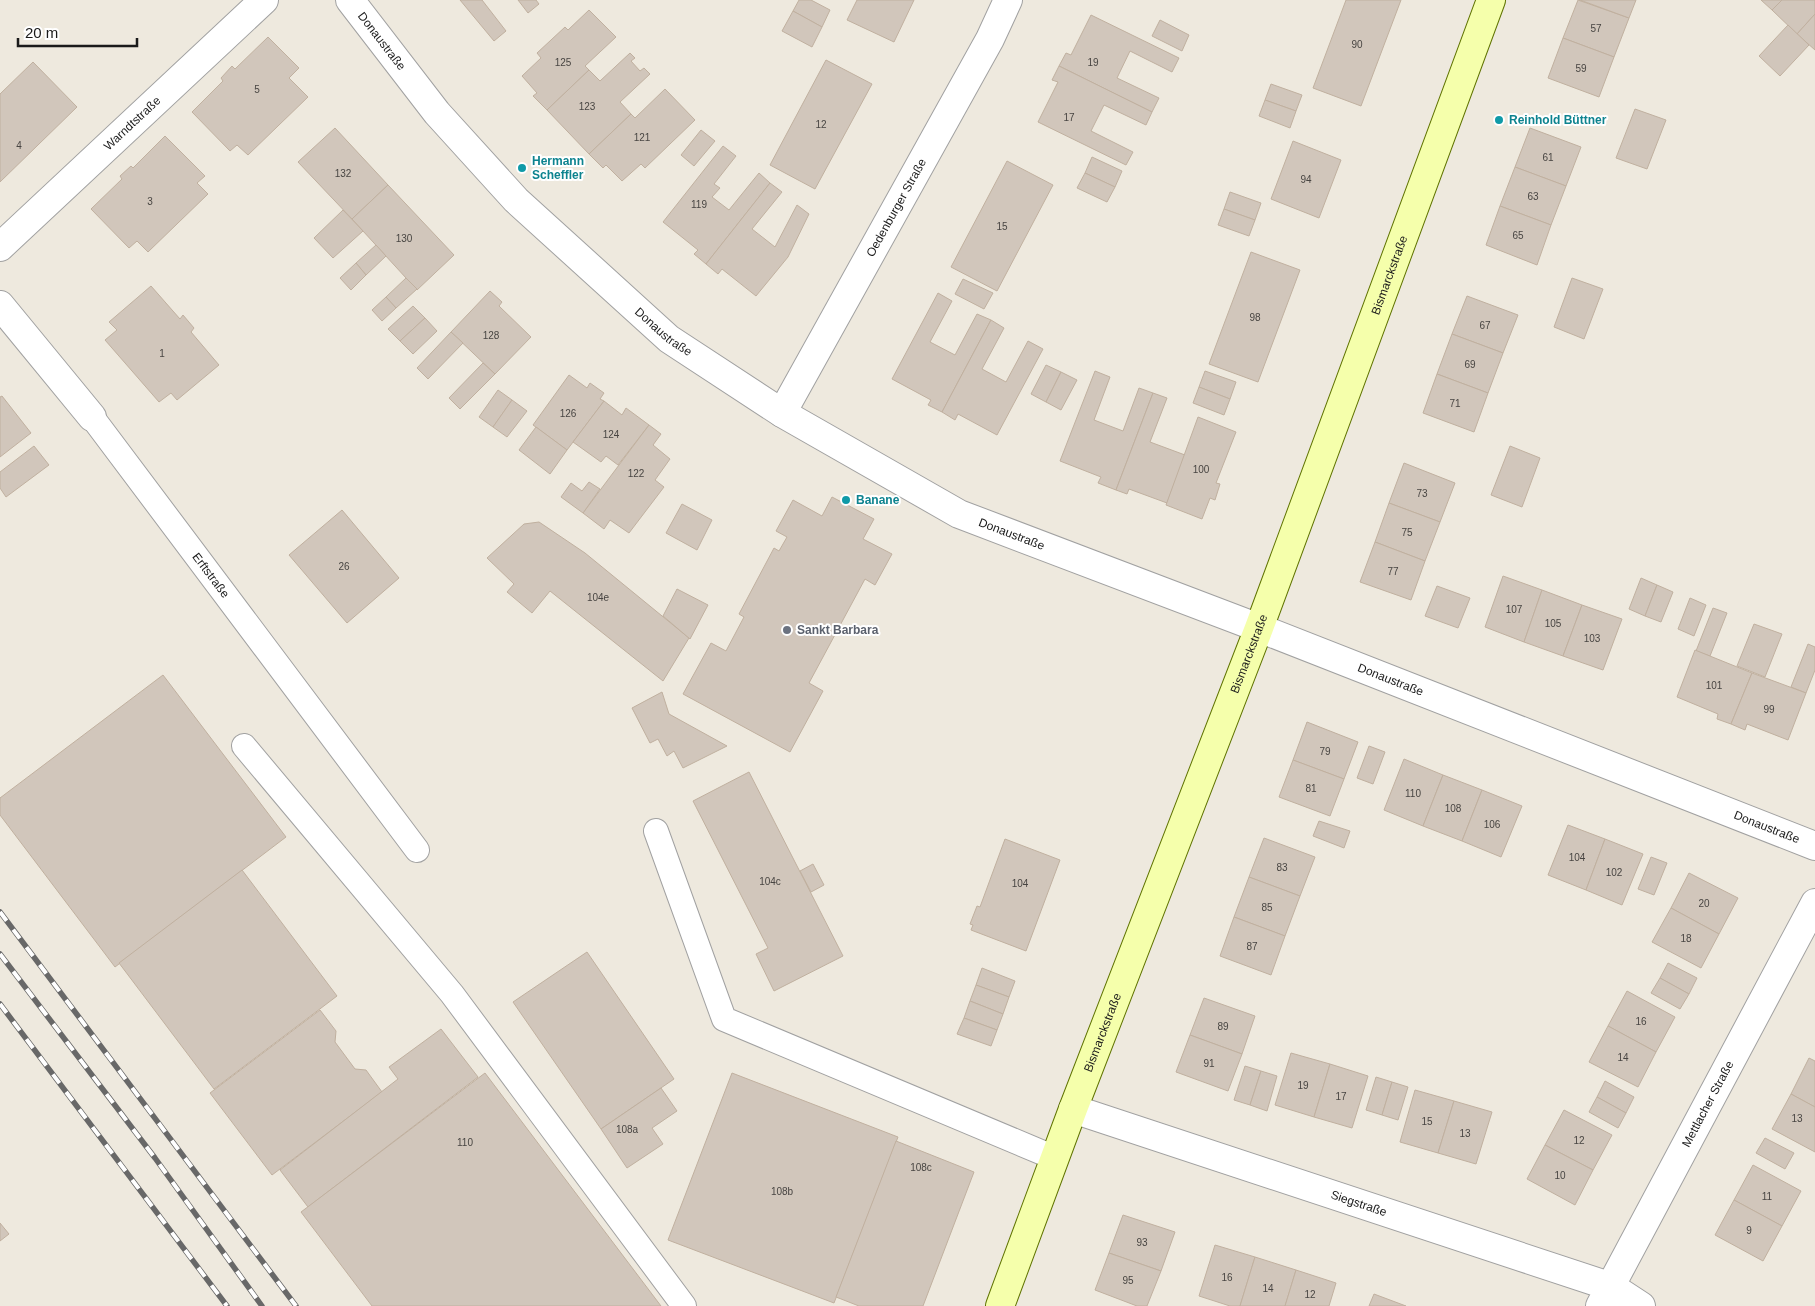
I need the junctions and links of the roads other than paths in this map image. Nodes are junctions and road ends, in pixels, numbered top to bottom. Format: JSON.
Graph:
{"nodes":[{"id":1,"x":264,"y":0,"type":"edge"},
{"id":2,"x":350,"y":0,"type":"edge"},
{"id":3,"x":1008,"y":0,"type":"edge"},
{"id":4,"x":1491,"y":0,"type":"edge"},
{"id":5,"x":0,"y":247,"type":"edge"},
{"id":6,"x":0,"y":305,"type":"edge"},
{"id":7,"x":782,"y":413,"type":"junction"},
{"id":8,"x":92,"y":417,"type":"joint"},
{"id":9,"x":1259,"y":628,"type":"junction"},
{"id":10,"x":244,"y":746,"type":"dead end"},
{"id":11,"x":656,"y":831,"type":"dead end"},
{"id":12,"x":1815,"y":846,"type":"edge"},
{"id":13,"x":417,"y":850,"type":"dead end"},
{"id":14,"x":1815,"y":903,"type":"edge"},
{"id":15,"x":1073,"y":1109,"type":"junction"},
{"id":16,"x":1055,"y":1158,"type":"junction"},
{"id":17,"x":1606,"y":1296,"type":"edge"},
{"id":18,"x":684,"y":1306,"type":"edge"},
{"id":19,"x":1000,"y":1306,"type":"edge"},
{"id":20,"x":1641,"y":1306,"type":"edge"}],
"edges":[{"from":1,"to":5,"type":"street","name":"Warndtstraße"},
{"from":2,"to":7,"type":"street","name":"Donaustraße"},
{"from":3,"to":7,"type":"street","name":"Oedenburger Straße"},
{"from":4,"to":9,"type":"main road","name":"Bismarckstraße"},
{"from":6,"to":8,"type":"street","name":"Erftstraße"},
{"from":7,"to":9,"type":"street","name":"Donaustraße"},
{"from":8,"to":13,"type":"lane","name":"Erftstraße"},
{"from":9,"to":12,"type":"street","name":"Donaustraße"},
{"from":9,"to":15,"type":"main road","name":"Bismarckstraße"},
{"from":10,"to":18,"type":"lane"},
{"from":11,"to":16,"type":"lane"},
{"from":14,"to":17,"type":"street","name":"Mettlacher Straße"},
{"from":15,"to":16,"type":"main road","name":"Bismarckstraße"},
{"from":15,"to":17,"type":"street","name":"Siegstraße"},
{"from":16,"to":19,"type":"main road","name":"Bismarckstraße"},
{"from":17,"to":20,"type":"street","name":"Siegstraße"}]}
